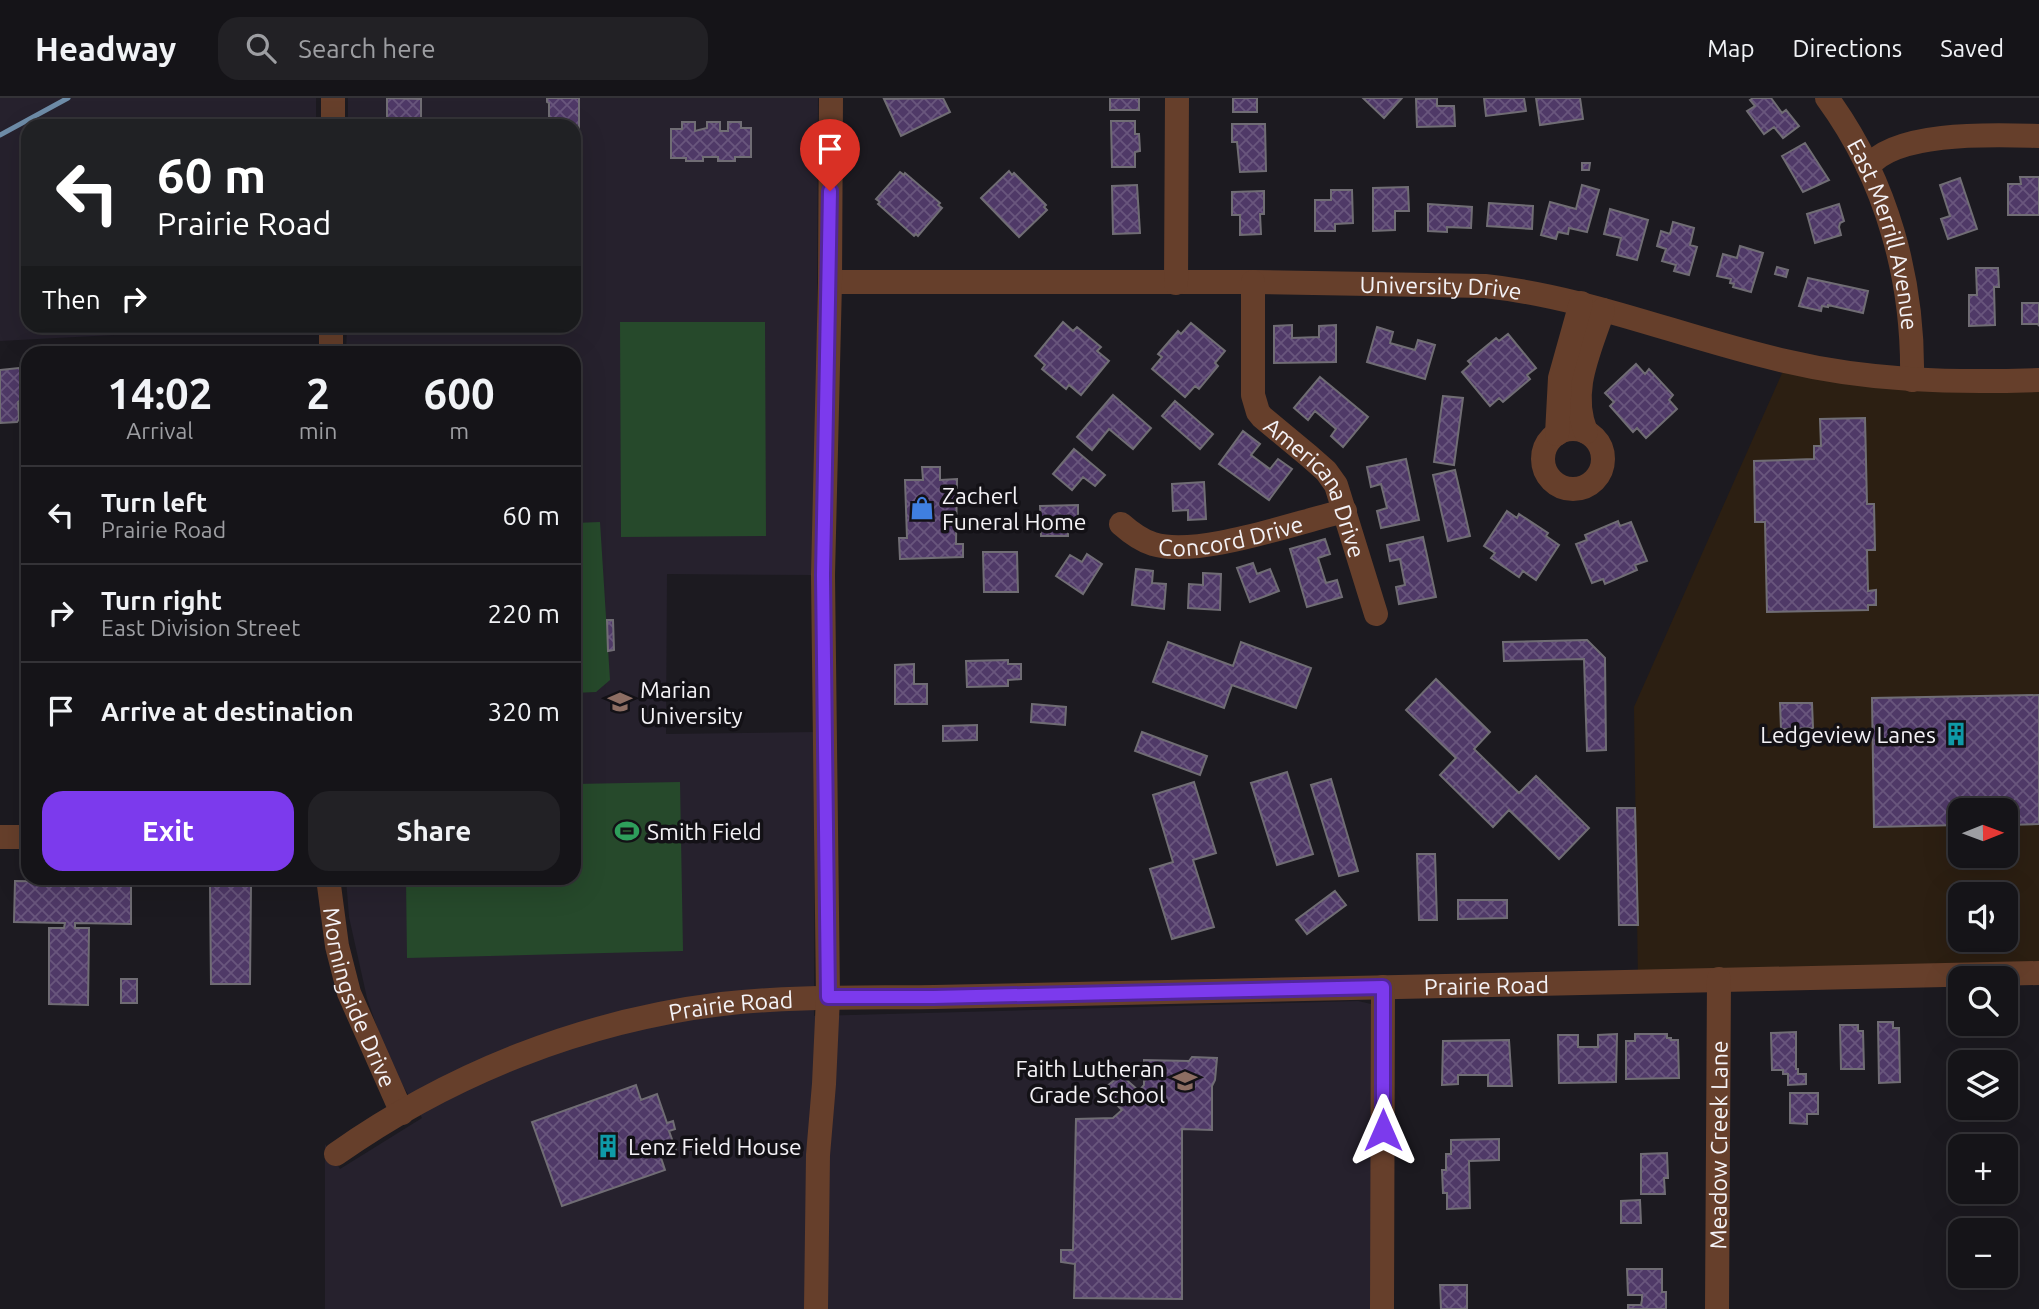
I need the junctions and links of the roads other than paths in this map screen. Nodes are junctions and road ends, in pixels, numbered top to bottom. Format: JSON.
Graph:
{"nodes":[{"id":1,"x":333,"y":98,"type":"edge"},
{"id":2,"x":831,"y":98,"type":"edge"},
{"id":3,"x":1177,"y":98,"type":"edge"},
{"id":4,"x":1827,"y":98,"type":"edge"},
{"id":5,"x":333,"y":119,"type":"edge"},
{"id":6,"x":2039,"y":136,"type":"edge"},
{"id":7,"x":1868,"y":167,"type":"junction"},
{"id":8,"x":830,"y":282,"type":"junction"},
{"id":9,"x":1253,"y":282,"type":"junction"},
{"id":10,"x":1176,"y":283,"type":"junction"},
{"id":11,"x":1592,"y":306,"type":"junction"},
{"id":12,"x":1912,"y":380,"type":"junction"},
{"id":13,"x":2039,"y":380,"type":"edge"},
{"id":14,"x":1586,"y":432,"type":"junction"},
{"id":15,"x":1557,"y":434,"type":"junction"},
{"id":16,"x":1345,"y":511,"type":"junction"},
{"id":17,"x":1121,"y":524,"type":"dead end"},
{"id":18,"x":1376,"y":614,"type":"dead end"},
{"id":19,"x":0,"y":837,"type":"edge"},
{"id":20,"x":21,"y":837,"type":"edge"},
{"id":21,"x":329,"y":885,"type":"edge"},
{"id":22,"x":2039,"y":973,"type":"edge"},
{"id":23,"x":1719,"y":979,"type":"junction"},
{"id":24,"x":1383,"y":987,"type":"junction"},
{"id":25,"x":828,"y":997,"type":"junction"},
{"id":26,"x":402,"y":1113,"type":"junction"},
{"id":27,"x":336,"y":1154,"type":"dead end"},
{"id":28,"x":816,"y":1309,"type":"edge"},
{"id":29,"x":1382,"y":1309,"type":"edge"},
{"id":30,"x":1717,"y":1309,"type":"edge"}],
"edges":[{"from":1,"to":5,"type":"street"},
{"from":2,"to":8,"type":"street"},
{"from":3,"to":10,"type":"street"},
{"from":4,"to":7,"type":"street","name":"East Merrill Avenue"},
{"from":6,"to":7,"type":"street"},
{"from":7,"to":12,"type":"street","name":"East Merrill Avenue"},
{"from":8,"to":10,"type":"street","name":"University Drive"},
{"from":8,"to":25,"type":"street"},
{"from":9,"to":10,"type":"street","name":"University Drive"},
{"from":9,"to":11,"type":"street","name":"University Drive"},
{"from":9,"to":16,"type":"street","name":"Americana Drive"},
{"from":11,"to":12,"type":"street","name":"University Drive"},
{"from":11,"to":14,"type":"street"},
{"from":11,"to":15,"type":"street"},
{"from":12,"to":13,"type":"street","name":"University Drive"},
{"from":14,"to":15,"type":"street"},
{"from":14,"to":15,"type":"street"},
{"from":16,"to":17,"type":"street","name":"Concord Drive"},
{"from":16,"to":18,"type":"street","name":"Americana Drive"},
{"from":19,"to":20,"type":"street"},
{"from":21,"to":26,"type":"street","name":"Morningside Drive"},
{"from":22,"to":23,"type":"street","name":"Prairie Road"},
{"from":23,"to":24,"type":"street","name":"Prairie Road"},
{"from":23,"to":30,"type":"street","name":"Meadow Creek Lane"},
{"from":24,"to":25,"type":"street","name":"Prairie Road"},
{"from":24,"to":29,"type":"street"},
{"from":25,"to":26,"type":"street","name":"Prairie Road"},
{"from":25,"to":28,"type":"street"},
{"from":26,"to":27,"type":"street","name":"Prairie Road"}]}
